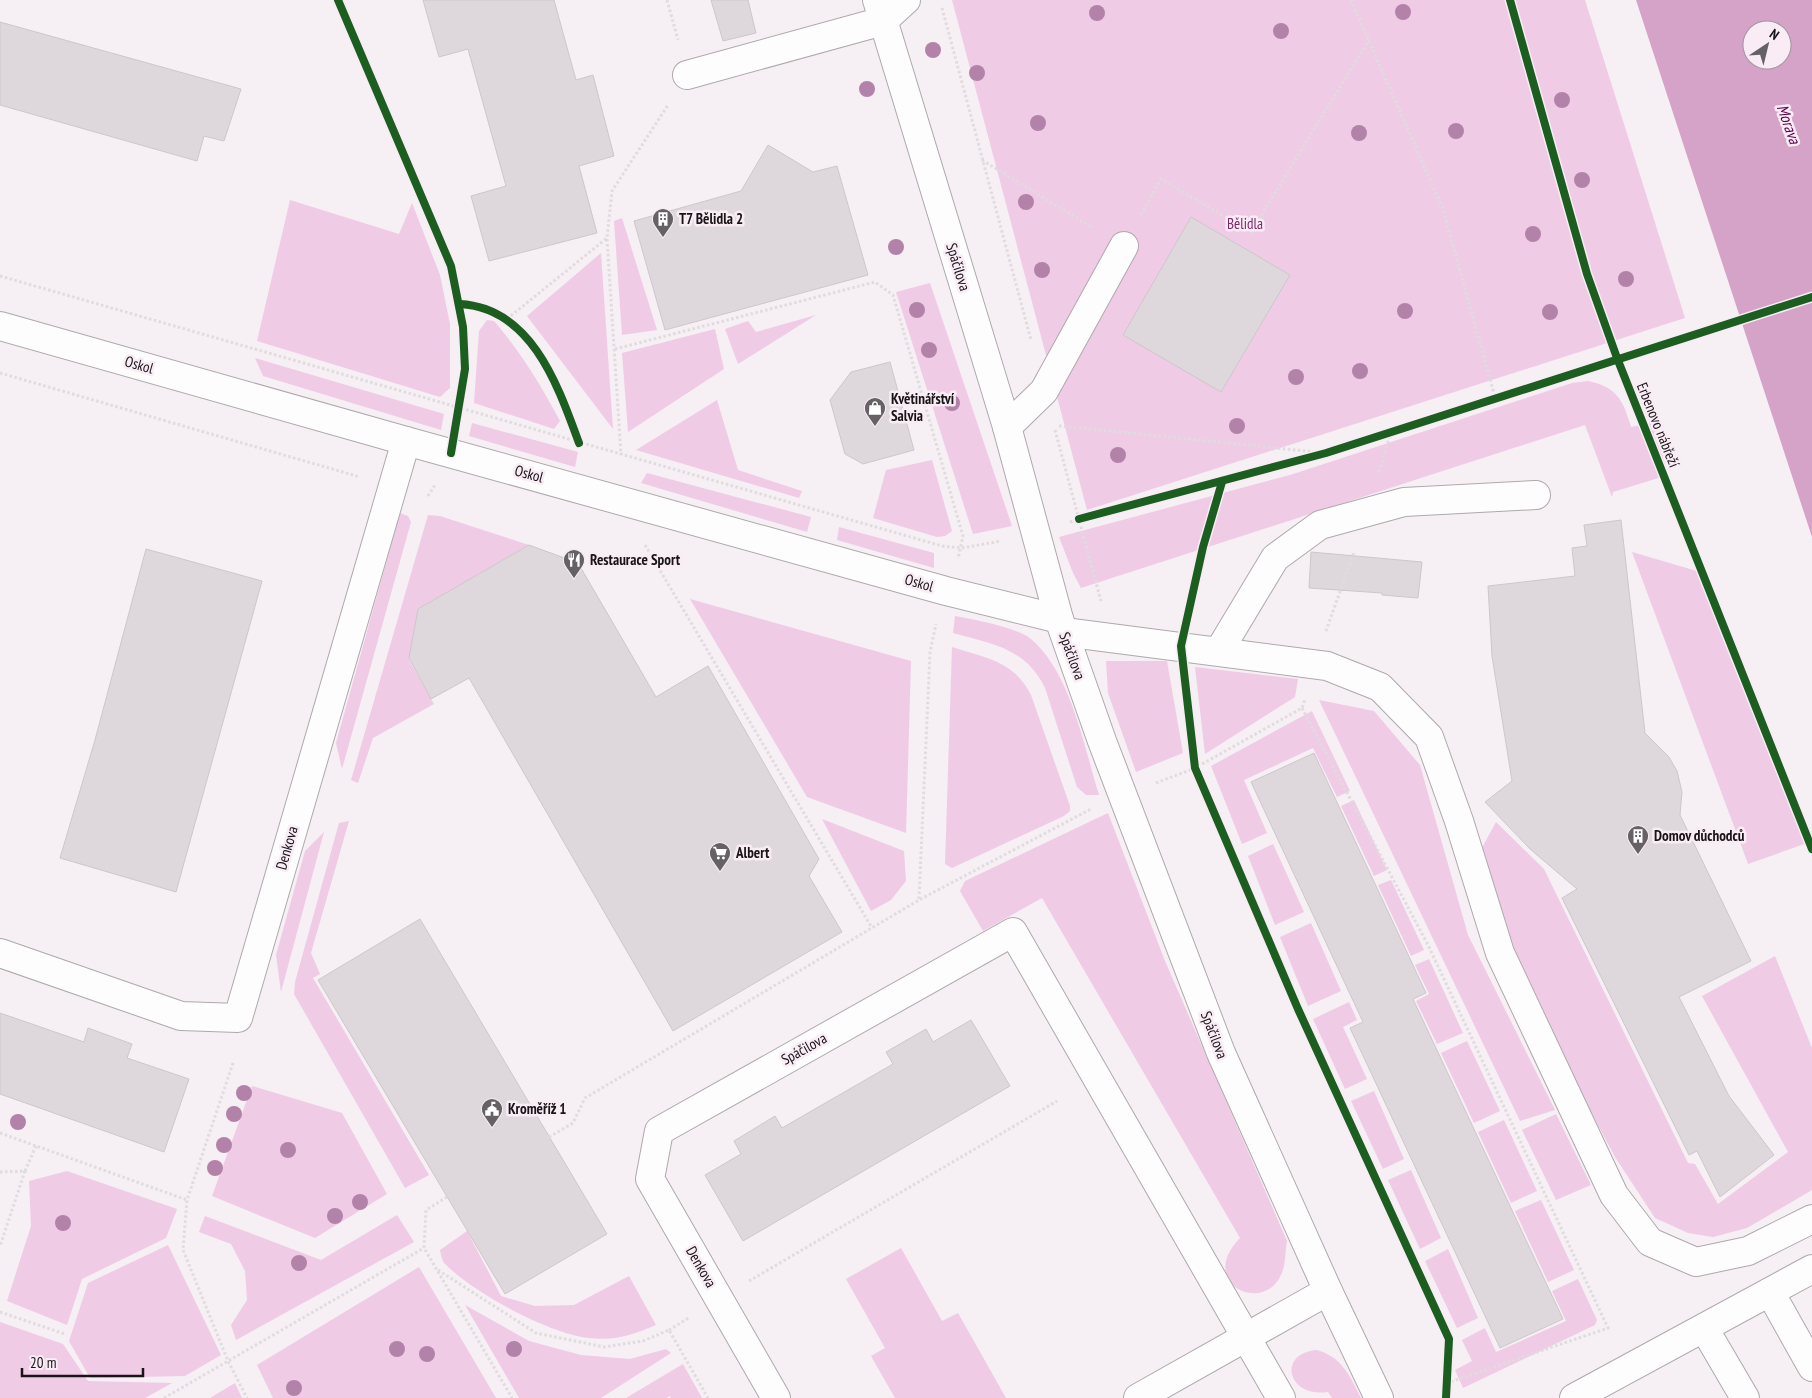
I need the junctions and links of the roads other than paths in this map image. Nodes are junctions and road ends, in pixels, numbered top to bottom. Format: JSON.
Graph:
{"nodes":[{"id":1,"x":906,"y":0,"type":"edge"},
{"id":2,"x":880,"y":10,"type":"edge"},
{"id":3,"x":688,"y":76,"type":"road end"},
{"id":4,"x":1124,"y":246,"type":"road end"},
{"id":5,"x":0,"y":326,"type":"edge"},
{"id":6,"x":1007,"y":427,"type":"junction"},
{"id":7,"x":406,"y":441,"type":"junction"},
{"id":8,"x":1536,"y":495,"type":"dead end"},
{"id":9,"x":1061,"y":625,"type":"junction"},
{"id":10,"x":1219,"y":651,"type":"junction"},
{"id":11,"x":0,"y":953,"type":"edge"},
{"id":12,"x":659,"y":1131,"type":"joint"},
{"id":13,"x":1812,"y":1219,"type":"edge"},
{"id":14,"x":1812,"y":1269,"type":"edge"},
{"id":15,"x":1328,"y":1291,"type":"junction"},
{"id":16,"x":1770,"y":1292,"type":"junction"},
{"id":17,"x":1704,"y":1328,"type":"junction"},
{"id":18,"x":1247,"y":1336,"type":"junction"},
{"id":19,"x":1812,"y":1368,"type":"edge"},
{"id":20,"x":1590,"y":1394,"type":"edge"},
{"id":21,"x":776,"y":1398,"type":"edge"},
{"id":22,"x":1138,"y":1398,"type":"edge"},
{"id":23,"x":1281,"y":1398,"type":"edge"},
{"id":24,"x":1379,"y":1398,"type":"edge"},
{"id":25,"x":1745,"y":1398,"type":"edge"}],
"edges":[{"from":1,"to":2,"type":"street"},
{"from":2,"to":3,"type":"street"},
{"from":2,"to":6,"type":"street","name":"Spáčilova"},
{"from":4,"to":6,"type":"street"},
{"from":5,"to":7,"type":"street","name":"Oskol"},
{"from":6,"to":9,"type":"street","name":"Spáčilova"},
{"from":7,"to":9,"type":"street","name":"Oskol"},
{"from":7,"to":11,"type":"street","name":"Denkova"},
{"from":8,"to":10,"type":"street"},
{"from":9,"to":10,"type":"street","name":"Oskol"},
{"from":9,"to":15,"type":"street","name":"Spáčilova"},
{"from":10,"to":13,"type":"street","name":"Oskol"},
{"from":12,"to":18,"type":"street","name":"Spáčilova"},
{"from":12,"to":21,"type":"street","name":"Denkova"},
{"from":14,"to":16,"type":"street"},
{"from":15,"to":18,"type":"street"},
{"from":15,"to":24,"type":"street","name":"Spáčilova"},
{"from":16,"to":17,"type":"street"},
{"from":16,"to":19,"type":"street"},
{"from":17,"to":20,"type":"street"},
{"from":17,"to":25,"type":"street"},
{"from":18,"to":22,"type":"street"},
{"from":18,"to":23,"type":"street","name":"Spáčilova"}]}
